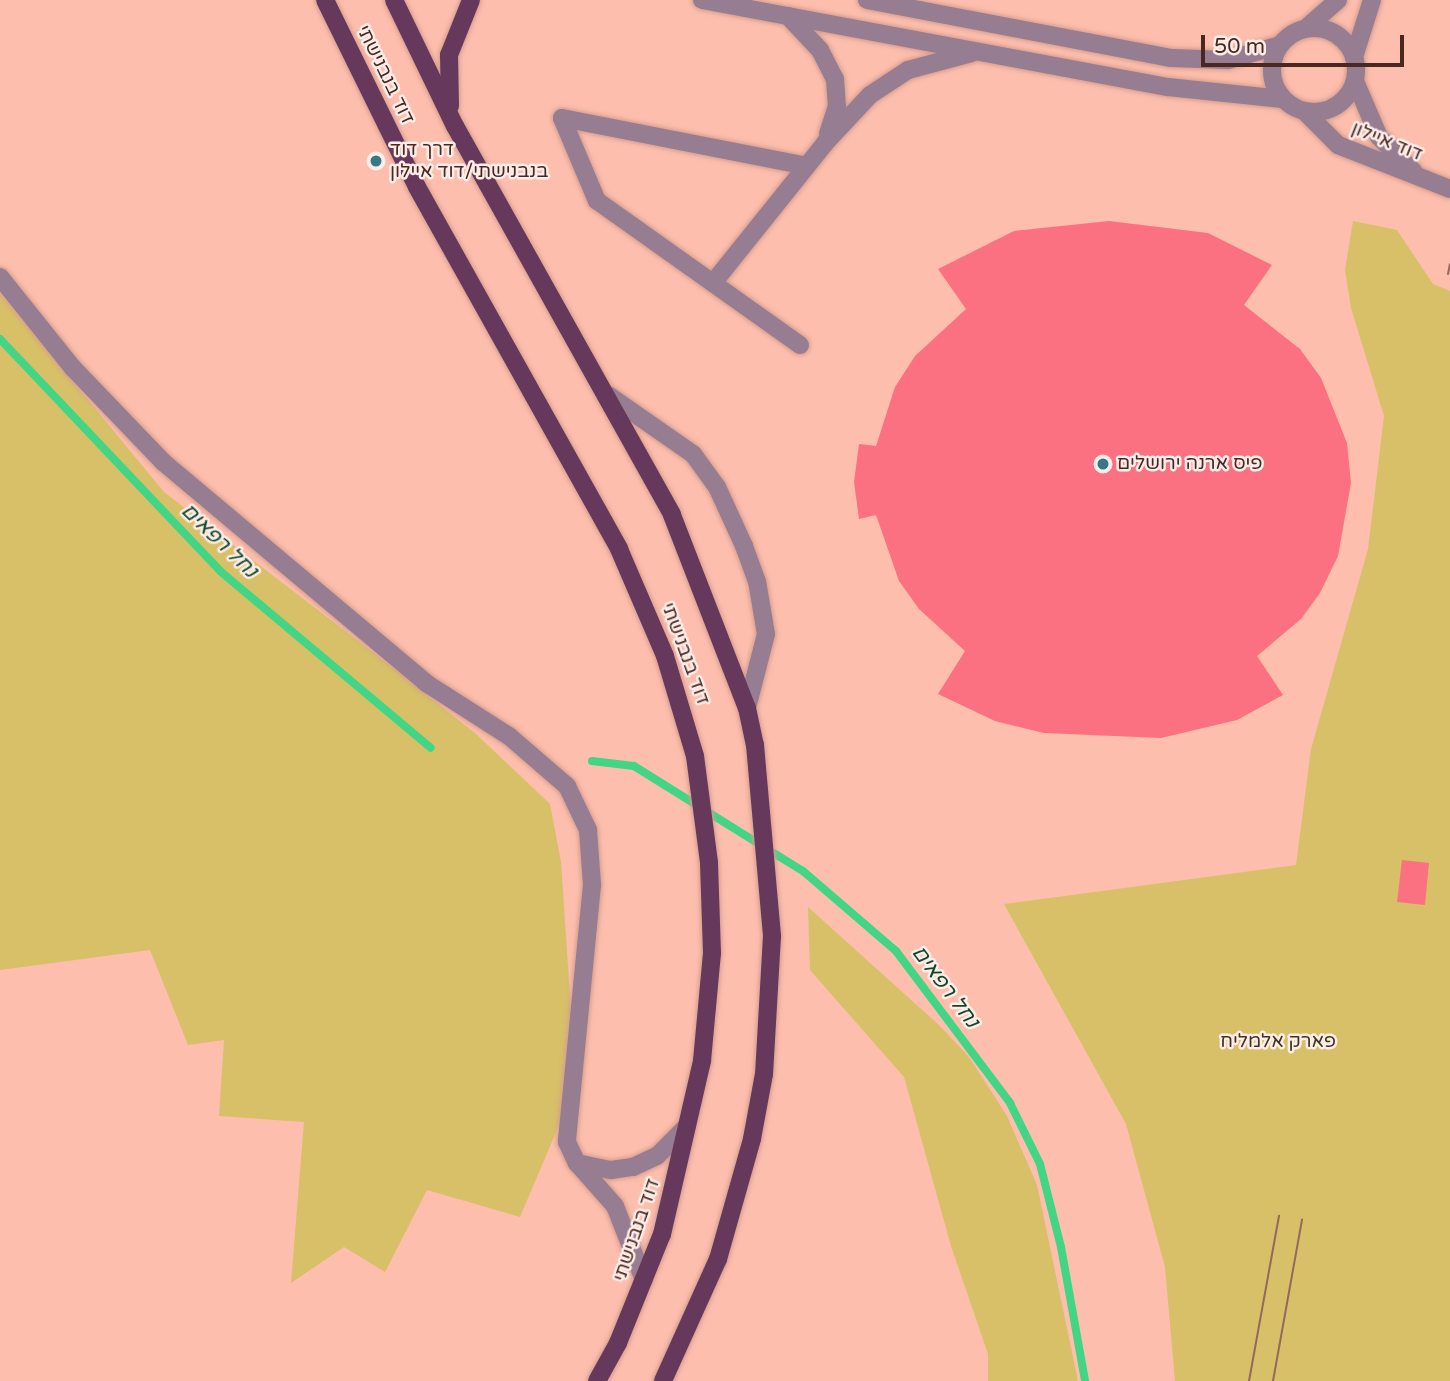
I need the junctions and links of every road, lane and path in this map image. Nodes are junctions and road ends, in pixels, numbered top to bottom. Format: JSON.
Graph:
{"nodes":[{"id":1,"x":326,"y":0,"type":"edge"},
{"id":2,"x":394,"y":0,"type":"edge"},
{"id":3,"x":471,"y":0,"type":"edge"},
{"id":4,"x":702,"y":0,"type":"edge"},
{"id":5,"x":867,"y":0,"type":"edge"},
{"id":6,"x":1338,"y":0,"type":"edge"},
{"id":7,"x":1372,"y":0,"type":"edge"},
{"id":8,"x":886,"y":2,"type":"edge"},
{"id":9,"x":788,"y":16,"type":"junction"},
{"id":10,"x":1305,"y":29,"type":"junction"},
{"id":11,"x":879,"y":33,"type":"junction"},
{"id":12,"x":1280,"y":45,"type":"junction"},
{"id":13,"x":979,"y":51,"type":"junction"},
{"id":14,"x":1354,"y":57,"type":"junction"},
{"id":15,"x":1355,"y":81,"type":"junction"},
{"id":16,"x":1282,"y":99,"type":"junction"},
{"id":17,"x":1305,"y":112,"type":"junction"},
{"id":18,"x":455,"y":126,"type":"junction"},
{"id":19,"x":825,"y":143,"type":"junction"},
{"id":20,"x":806,"y":166,"type":"junction"},
{"id":21,"x":1425,"y":180,"type":"junction"},
{"id":22,"x":1450,"y":189,"type":"edge"},
{"id":23,"x":0,"y":277,"type":"edge"},
{"id":24,"x":713,"y":283,"type":"junction"},
{"id":25,"x":800,"y":345,"type":"dead end"},
{"id":26,"x":608,"y":394,"type":"junction"},
{"id":27,"x":747,"y":708,"type":"junction"},
{"id":28,"x":692,"y":1118,"type":"junction"},
{"id":29,"x":578,"y":1163,"type":"junction"},
{"id":30,"x":644,"y":1280,"type":"junction"},
{"id":31,"x":597,"y":1381,"type":"edge"},
{"id":32,"x":663,"y":1381,"type":"edge"}],
"edges":[{"from":1,"to":28,"type":"main road","name":"דוד בנבנישתי"},
{"from":2,"to":18,"type":"main road","name":"דוד בנבנישתי"},
{"from":3,"to":18,"type":"main road"},
{"from":4,"to":9,"type":"street"},
{"from":5,"to":8,"type":"street"},
{"from":6,"to":10,"type":"street"},
{"from":7,"to":14,"type":"street"},
{"from":8,"to":11,"type":"street"},
{"from":8,"to":12,"type":"street"},
{"from":9,"to":11,"type":"street"},
{"from":9,"to":19,"type":"street"},
{"from":10,"to":12,"type":"street"},
{"from":10,"to":14,"type":"street"},
{"from":11,"to":13,"type":"street"},
{"from":12,"to":16,"type":"street"},
{"from":13,"to":16,"type":"street"},
{"from":13,"to":19,"type":"street"},
{"from":14,"to":15,"type":"street"},
{"from":15,"to":17,"type":"street"},
{"from":15,"to":21,"type":"street","name":"דוד איילון"},
{"from":16,"to":17,"type":"street"},
{"from":17,"to":21,"type":"street","name":"דוד איילון"},
{"from":18,"to":26,"type":"main road","name":"דוד בנבנישתי"},
{"from":19,"to":20,"type":"street"},
{"from":20,"to":24,"type":"street"},
{"from":20,"to":24,"type":"street"},
{"from":21,"to":22,"type":"street","name":"דוד איילון"},
{"from":23,"to":29,"type":"street"},
{"from":24,"to":25,"type":"street"},
{"from":26,"to":27,"type":"main road","name":"דוד בנבנישתי"},
{"from":26,"to":27,"type":"street"},
{"from":27,"to":32,"type":"main road","name":"דוד בנבנישתי"},
{"from":28,"to":29,"type":"street"},
{"from":28,"to":30,"type":"main road","name":"דוד בנבנישתי"},
{"from":29,"to":30,"type":"street"},
{"from":30,"to":31,"type":"main road","name":"דוד בנבנישתי"}]}
